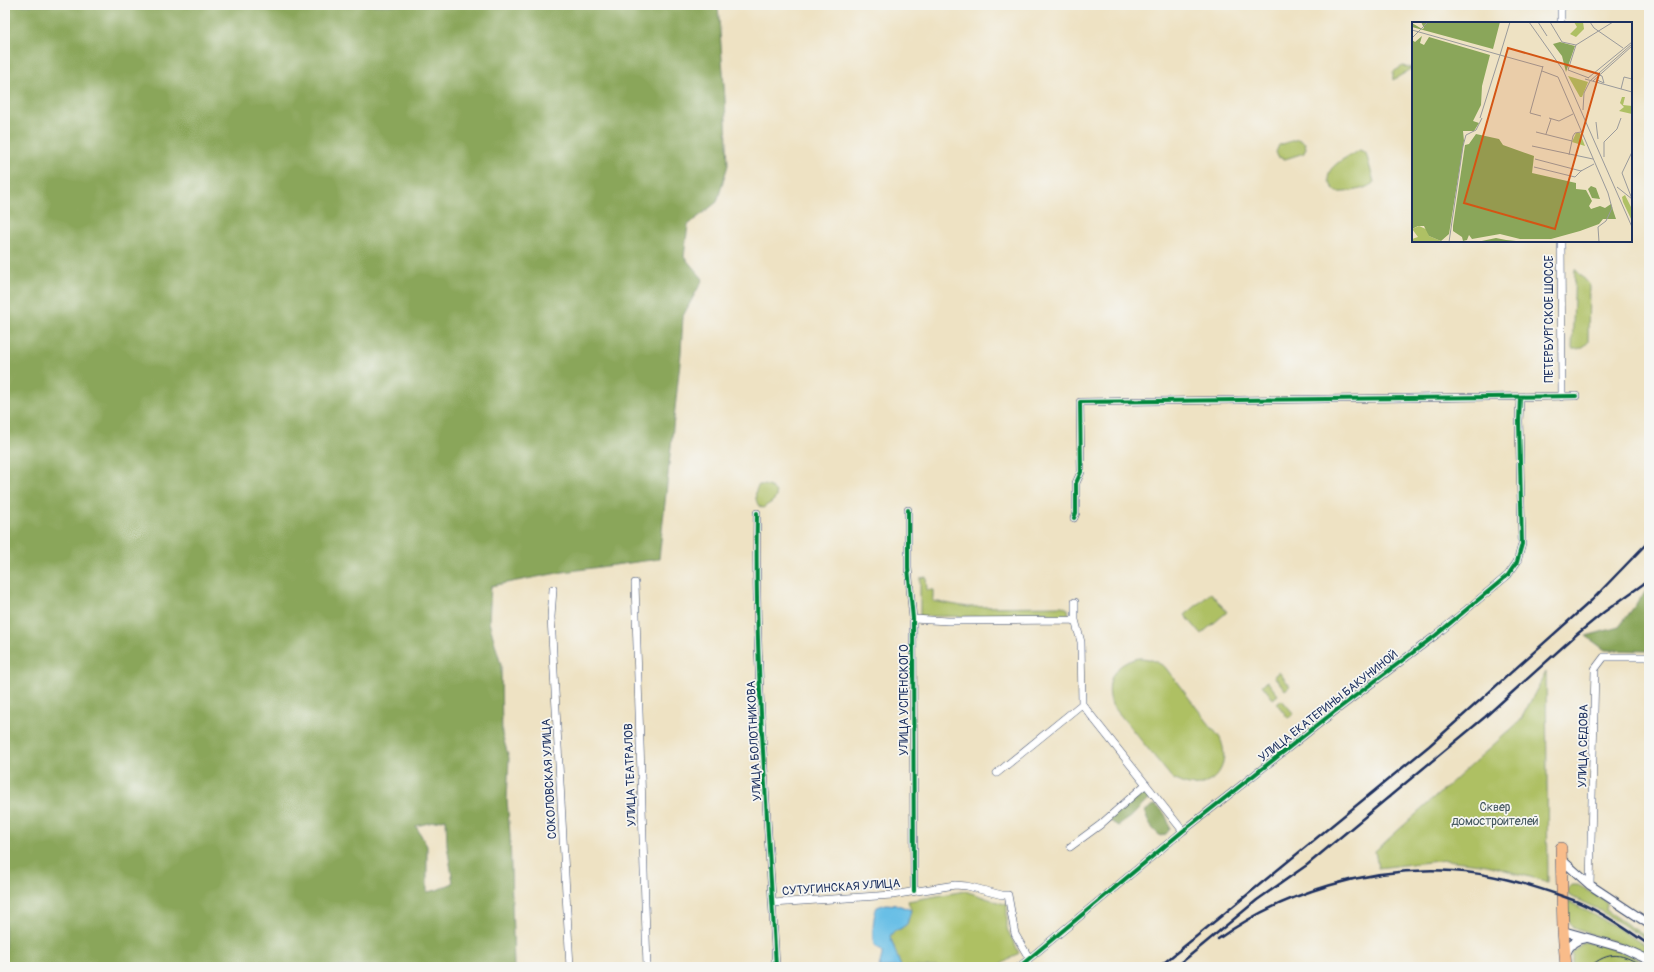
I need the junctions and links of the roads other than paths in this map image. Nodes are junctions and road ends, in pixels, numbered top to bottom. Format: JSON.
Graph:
{"nodes":[{"id":1,"x":1561,"y":5,"type":"edge"},
{"id":2,"x":1561,"y":22,"type":"edge"},
{"id":3,"x":1561,"y":242,"type":"edge"},
{"id":4,"x":1576,"y":396,"type":"dead end"},
{"id":5,"x":1520,"y":397,"type":"junction"},
{"id":6,"x":1562,"y":397,"type":"junction"},
{"id":7,"x":908,"y":510,"type":"dead end"},
{"id":8,"x":757,"y":513,"type":"dead end"},
{"id":9,"x":1074,"y":518,"type":"dead end"},
{"id":10,"x":635,"y":583,"type":"dead end"},
{"id":11,"x":552,"y":589,"type":"dead end"},
{"id":12,"x":1075,"y":602,"type":"dead end"},
{"id":13,"x":914,"y":619,"type":"junction"},
{"id":14,"x":1075,"y":620,"type":"junction"},
{"id":15,"x":1649,"y":657,"type":"edge"},
{"id":16,"x":1082,"y":704,"type":"junction"},
{"id":17,"x":997,"y":773,"type":"dead end"},
{"id":18,"x":1146,"y":784,"type":"junction"},
{"id":19,"x":1183,"y":831,"type":"junction"},
{"id":20,"x":1070,"y":847,"type":"dead end"},
{"id":21,"x":1562,"y":848,"type":"dead end"},
{"id":22,"x":1562,"y":860,"type":"junction"},
{"id":23,"x":1590,"y":885,"type":"junction"},
{"id":24,"x":914,"y":891,"type":"junction"},
{"id":25,"x":773,"y":903,"type":"junction"},
{"id":26,"x":1649,"y":924,"type":"edge"},
{"id":27,"x":1563,"y":931,"type":"junction"},
{"id":28,"x":1591,"y":938,"type":"junction"},
{"id":29,"x":1566,"y":954,"type":"junction"},
{"id":30,"x":1029,"y":958,"type":"junction"},
{"id":31,"x":1649,"y":960,"type":"edge"},
{"id":32,"x":570,"y":967,"type":"edge"},
{"id":33,"x":647,"y":967,"type":"edge"},
{"id":34,"x":776,"y":967,"type":"edge"},
{"id":35,"x":1019,"y":967,"type":"edge"},
{"id":36,"x":1559,"y":967,"type":"edge"},
{"id":37,"x":1566,"y":967,"type":"edge"}],
"edges":[{"from":1,"to":2,"type":"street"},
{"from":3,"to":6,"type":"street","name":"ПЕТЕРБУРГСКОЕ ШОССЕ"},
{"from":4,"to":6,"type":"street"},
{"from":5,"to":6,"type":"street"},
{"from":5,"to":9,"type":"street"},
{"from":5,"to":19,"type":"street","name":"УЛИЦА ЕКАТЕРИНЫ БАКУНИНОЙ"},
{"from":7,"to":13,"type":"street","name":"УЛИЦА УСПЕНСКОГО"},
{"from":8,"to":25,"type":"street","name":"УЛИЦА БОЛОТНИКОВА"},
{"from":10,"to":33,"type":"street","name":"УЛИЦА ТЕАТРАЛОВ"},
{"from":11,"to":32,"type":"street","name":"СОКОЛОВСКАЯ УЛИЦА"},
{"from":12,"to":14,"type":"street"},
{"from":13,"to":14,"type":"street"},
{"from":13,"to":24,"type":"street","name":"УЛИЦА УСПЕНСКОГО"},
{"from":14,"to":16,"type":"street"},
{"from":15,"to":23,"type":"street","name":"УЛИЦА СЕДОВА"},
{"from":16,"to":17,"type":"street"},
{"from":16,"to":18,"type":"street"},
{"from":18,"to":19,"type":"street"},
{"from":18,"to":20,"type":"street"},
{"from":19,"to":30,"type":"street","name":"УЛИЦА ЕКАТЕРИНЫ БАКУНИНОЙ"},
{"from":21,"to":22,"type":"main road"},
{"from":22,"to":23,"type":"street"},
{"from":22,"to":27,"type":"main road"},
{"from":23,"to":26,"type":"street"},
{"from":24,"to":25,"type":"street","name":"СУТУГИНСКАЯ УЛИЦА"},
{"from":24,"to":30,"type":"street","name":"СУТУГИНСКАЯ УЛИЦА"},
{"from":25,"to":34,"type":"street","name":"УЛИЦА БОЛОТНИКОВА"},
{"from":27,"to":28,"type":"street"},
{"from":27,"to":29,"type":"main road"},
{"from":27,"to":36,"type":"main road"},
{"from":28,"to":29,"type":"street"},
{"from":28,"to":31,"type":"street"},
{"from":29,"to":37,"type":"main road"},
{"from":30,"to":35,"type":"street","name":"УЛИЦА ЕКАТЕРИНЫ БАКУНИНОЙ"}]}
